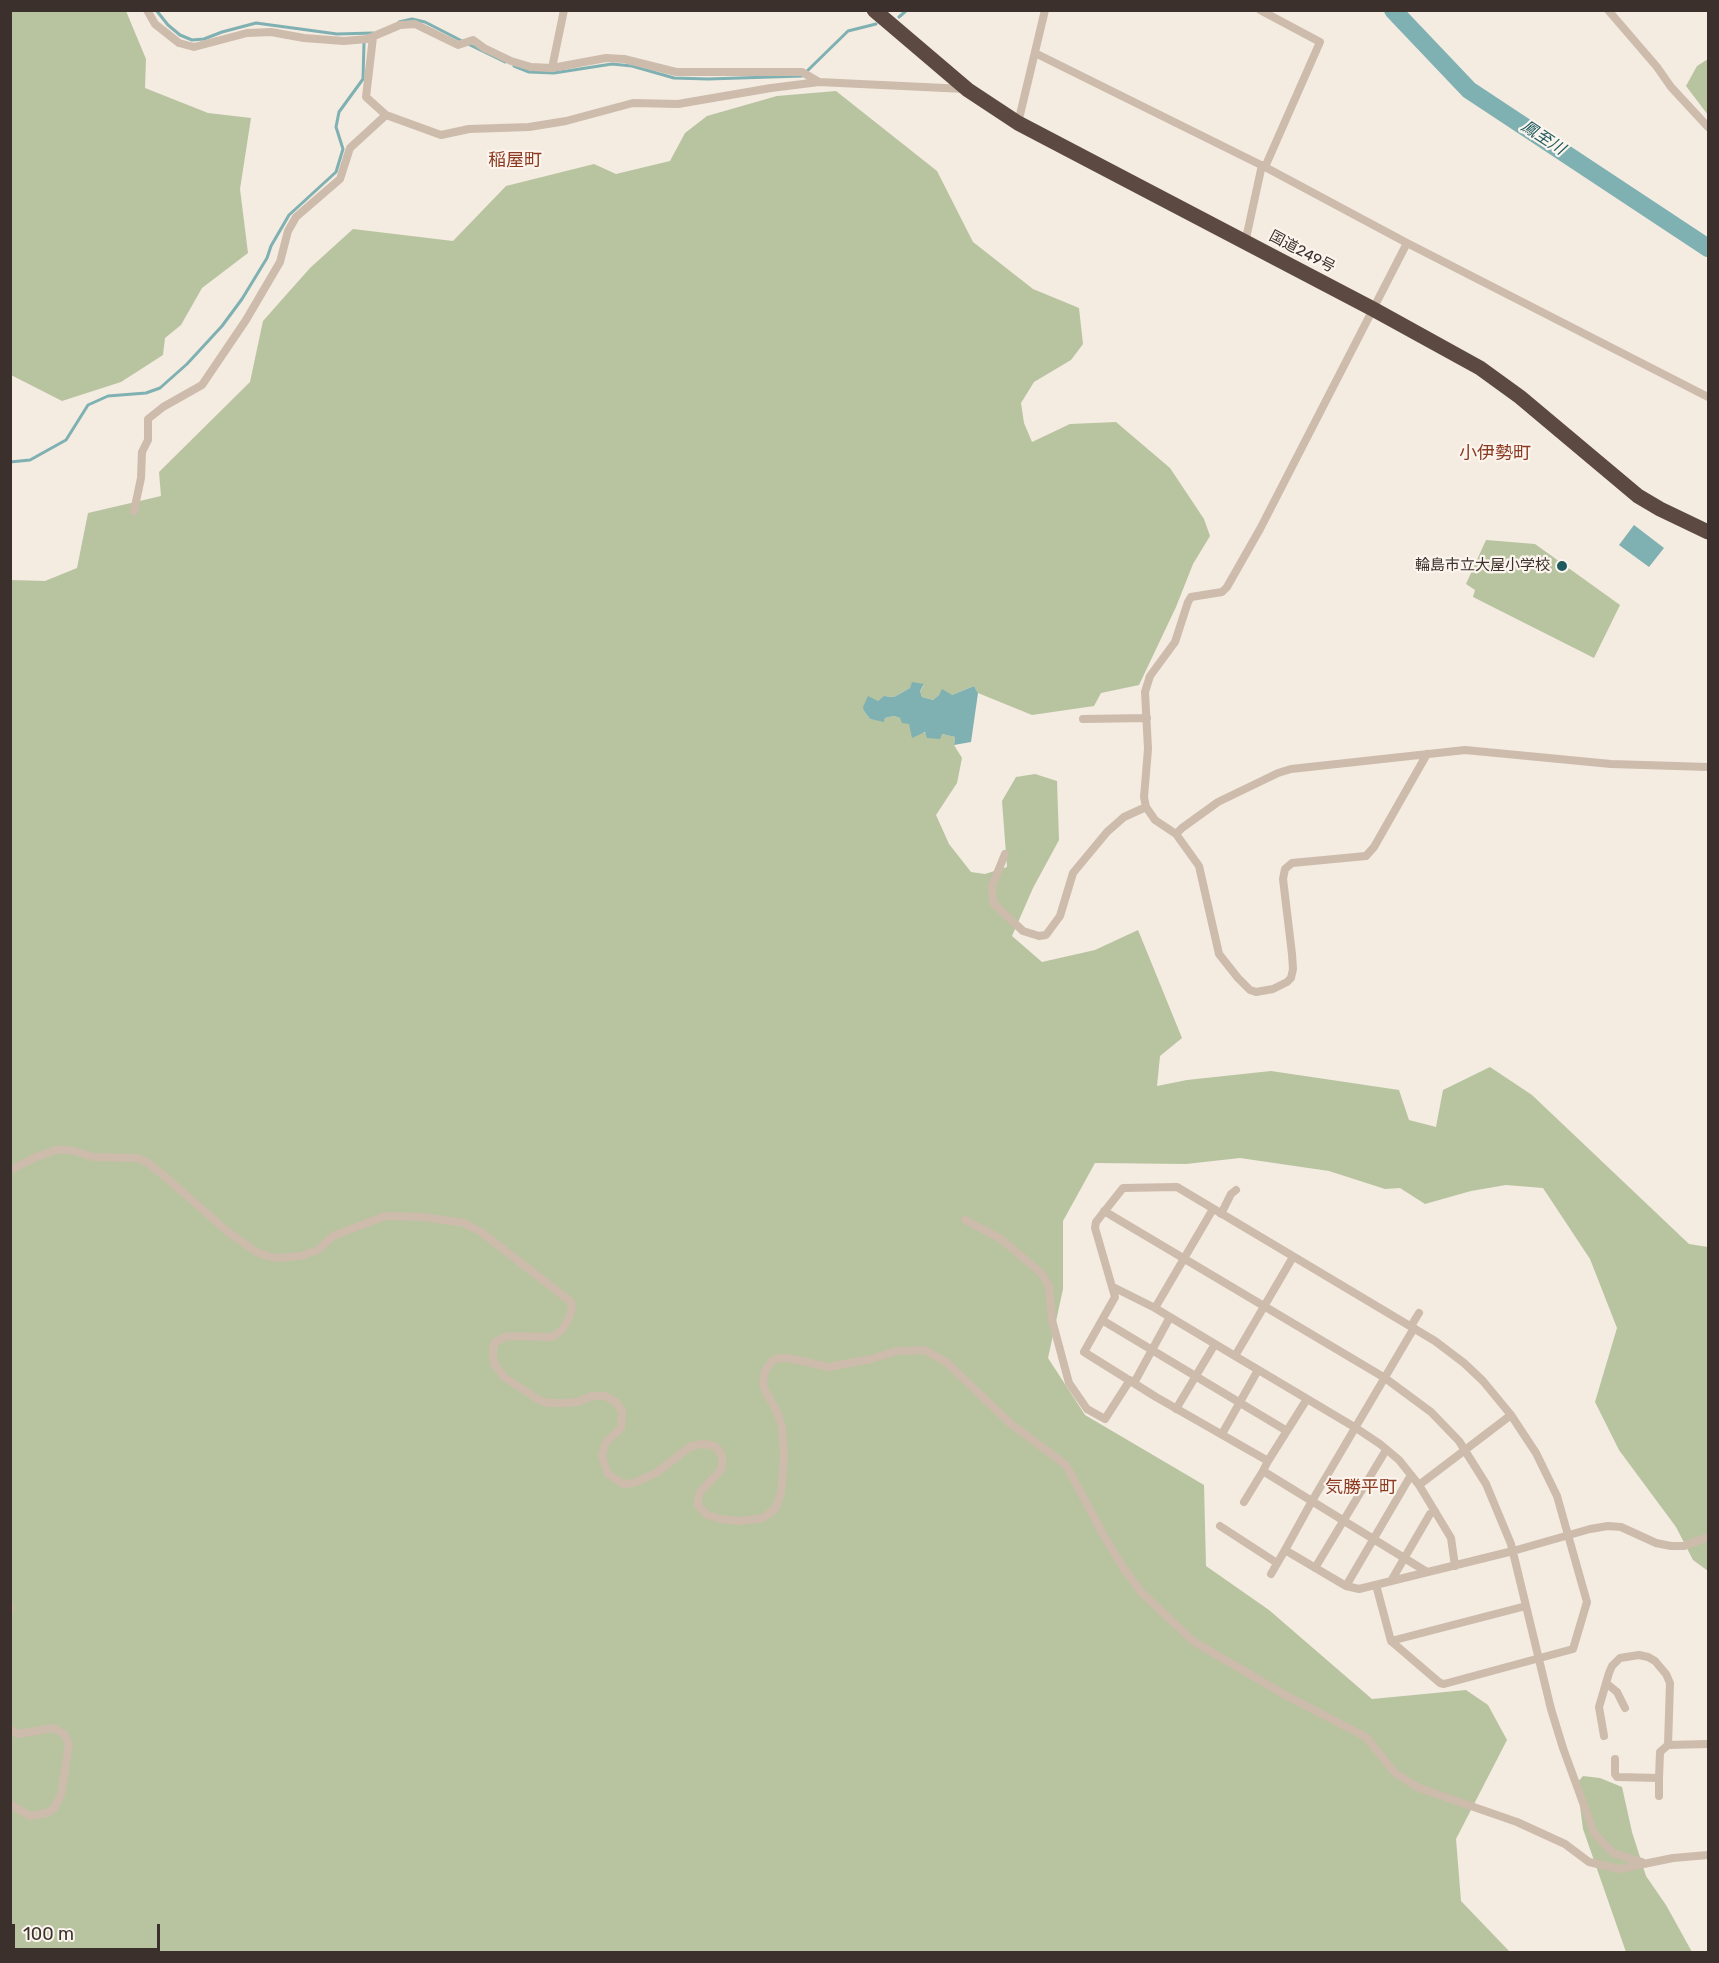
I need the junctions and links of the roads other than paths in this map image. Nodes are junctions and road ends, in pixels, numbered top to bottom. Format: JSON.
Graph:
{"nodes":[{"id":1,"x":147,"y":10,"type":"edge"},
{"id":2,"x":564,"y":10,"type":"edge"},
{"id":3,"x":874,"y":10,"type":"edge"},
{"id":4,"x":1045,"y":10,"type":"edge"},
{"id":5,"x":1260,"y":10,"type":"edge"},
{"id":6,"x":1608,"y":10,"type":"edge"},
{"id":7,"x":367,"y":38,"type":"junction"},
{"id":8,"x":1035,"y":53,"type":"junction"},
{"id":9,"x":552,"y":68,"type":"junction"},
{"id":10,"x":816,"y":80,"type":"junction"},
{"id":11,"x":968,"y":90,"type":"junction"},
{"id":12,"x":386,"y":115,"type":"junction"},
{"id":13,"x":1018,"y":123,"type":"junction"},
{"id":14,"x":1708,"y":128,"type":"edge"},
{"id":15,"x":1263,"y":166,"type":"junction"},
{"id":16,"x":1245,"y":243,"type":"junction"},
{"id":17,"x":1407,"y":243,"type":"junction"},
{"id":18,"x":1372,"y":309,"type":"junction"},
{"id":19,"x":1708,"y":397,"type":"edge"},
{"id":20,"x":134,"y":511,"type":"dead end"},
{"id":21,"x":1708,"y":532,"type":"edge"},
{"id":22,"x":1147,"y":718,"type":"junction"},
{"id":23,"x":1083,"y":719,"type":"dead end"},
{"id":24,"x":1427,"y":754,"type":"junction"},
{"id":25,"x":1708,"y":767,"type":"edge"},
{"id":26,"x":1146,"y":807,"type":"junction"},
{"id":27,"x":1176,"y":834,"type":"junction"},
{"id":28,"x":1005,"y":854,"type":"dead end"},
{"id":29,"x":10,"y":1170,"type":"edge"},
{"id":30,"x":1236,"y":1190,"type":"dead end"},
{"id":31,"x":1104,"y":1211,"type":"junction"},
{"id":32,"x":1217,"y":1212,"type":"junction"},
{"id":33,"x":965,"y":1220,"type":"dead end"},
{"id":34,"x":1293,"y":1257,"type":"junction"},
{"id":35,"x":1185,"y":1258,"type":"junction"},
{"id":36,"x":1113,"y":1287,"type":"junction"},
{"id":37,"x":1264,"y":1306,"type":"junction"},
{"id":38,"x":1155,"y":1308,"type":"junction"},
{"id":39,"x":1419,"y":1313,"type":"dead end"},
{"id":40,"x":1170,"y":1317,"type":"junction"},
{"id":41,"x":1102,"y":1320,"type":"junction"},
{"id":42,"x":1412,"y":1327,"type":"junction"},
{"id":43,"x":1215,"y":1344,"type":"junction"},
{"id":44,"x":1151,"y":1350,"type":"junction"},
{"id":45,"x":1235,"y":1356,"type":"junction"},
{"id":46,"x":1258,"y":1370,"type":"junction"},
{"id":47,"x":1196,"y":1376,"type":"junction"},
{"id":48,"x":1385,"y":1378,"type":"junction"},
{"id":49,"x":1132,"y":1382,"type":"junction"},
{"id":50,"x":1307,"y":1399,"type":"junction"},
{"id":51,"x":1240,"y":1402,"type":"junction"},
{"id":52,"x":1176,"y":1409,"type":"junction"},
{"id":53,"x":1511,"y":1415,"type":"junction"},
{"id":54,"x":1356,"y":1428,"type":"junction"},
{"id":55,"x":1287,"y":1431,"type":"junction"},
{"id":56,"x":1222,"y":1434,"type":"junction"},
{"id":57,"x":1386,"y":1450,"type":"junction"},
{"id":58,"x":1465,"y":1450,"type":"junction"},
{"id":59,"x":1268,"y":1461,"type":"junction"},
{"id":60,"x":1263,"y":1471,"type":"junction"},
{"id":61,"x":1411,"y":1475,"type":"junction"},
{"id":62,"x":1419,"y":1485,"type":"junction"},
{"id":63,"x":1312,"y":1500,"type":"junction"},
{"id":64,"x":1244,"y":1502,"type":"dead end"},
{"id":65,"x":1435,"y":1511,"type":"junction"},
{"id":66,"x":1344,"y":1520,"type":"junction"},
{"id":67,"x":1221,"y":1526,"type":"dead end"},
{"id":68,"x":1569,"y":1535,"type":"junction"},
{"id":69,"x":1708,"y":1537,"type":"edge"},
{"id":70,"x":1373,"y":1538,"type":"junction"},
{"id":71,"x":1285,"y":1550,"type":"junction"},
{"id":72,"x":1513,"y":1551,"type":"junction"},
{"id":73,"x":1405,"y":1558,"type":"junction"},
{"id":74,"x":1277,"y":1563,"type":"junction"},
{"id":75,"x":1455,"y":1566,"type":"junction"},
{"id":76,"x":1316,"y":1568,"type":"junction"},
{"id":77,"x":1427,"y":1572,"type":"junction"},
{"id":78,"x":1271,"y":1574,"type":"dead end"},
{"id":79,"x":1391,"y":1581,"type":"junction"},
{"id":80,"x":1376,"y":1585,"type":"junction"},
{"id":81,"x":1346,"y":1586,"type":"junction"},
{"id":82,"x":10,"y":1606,"type":"edge"},
{"id":83,"x":1526,"y":1606,"type":"junction"},
{"id":84,"x":10,"y":1610,"type":"edge"},
{"id":85,"x":1390,"y":1641,"type":"junction"},
{"id":86,"x":1538,"y":1658,"type":"junction"},
{"id":87,"x":1606,"y":1683,"type":"junction"},
{"id":88,"x":1625,"y":1708,"type":"dead end"},
{"id":89,"x":10,"y":1729,"type":"edge"},
{"id":90,"x":1604,"y":1736,"type":"dead end"},
{"id":91,"x":1708,"y":1744,"type":"edge"},
{"id":92,"x":1668,"y":1745,"type":"junction"},
{"id":93,"x":1616,"y":1758,"type":"dead end"},
{"id":94,"x":1659,"y":1778,"type":"junction"},
{"id":95,"x":1659,"y":1796,"type":"dead end"},
{"id":96,"x":10,"y":1804,"type":"edge"},
{"id":97,"x":1708,"y":1855,"type":"edge"},
{"id":98,"x":1644,"y":1863,"type":"junction"}],
"edges":[{"from":1,"to":7,"type":"street"},
{"from":2,"to":9,"type":"street"},
{"from":3,"to":11,"type":"highway","name":"国道249号"},
{"from":4,"to":8,"type":"street"},
{"from":5,"to":15,"type":"street"},
{"from":6,"to":14,"type":"street"},
{"from":7,"to":9,"type":"street"},
{"from":7,"to":12,"type":"street"},
{"from":8,"to":13,"type":"street"},
{"from":8,"to":15,"type":"street"},
{"from":9,"to":10,"type":"street"},
{"from":10,"to":11,"type":"street"},
{"from":10,"to":12,"type":"street"},
{"from":11,"to":13,"type":"highway","name":"国道249号"},
{"from":12,"to":20,"type":"street"},
{"from":13,"to":16,"type":"highway","name":"国道249号"},
{"from":15,"to":16,"type":"street"},
{"from":15,"to":17,"type":"street"},
{"from":16,"to":18,"type":"highway","name":"国道249号"},
{"from":17,"to":18,"type":"street"},
{"from":17,"to":19,"type":"street"},
{"from":18,"to":21,"type":"highway","name":"国道249号"},
{"from":18,"to":22,"type":"street"},
{"from":22,"to":23,"type":"street"},
{"from":22,"to":26,"type":"street"},
{"from":24,"to":25,"type":"street"},
{"from":24,"to":27,"type":"street"},
{"from":24,"to":27,"type":"street"},
{"from":26,"to":27,"type":"street"},
{"from":26,"to":28,"type":"street"},
{"from":29,"to":98,"type":"street"},
{"from":30,"to":32,"type":"street"},
{"from":31,"to":32,"type":"street"},
{"from":31,"to":35,"type":"street"},
{"from":31,"to":36,"type":"street"},
{"from":32,"to":34,"type":"street"},
{"from":32,"to":35,"type":"street"},
{"from":33,"to":49,"type":"street"},
{"from":34,"to":37,"type":"street"},
{"from":34,"to":42,"type":"street"},
{"from":35,"to":37,"type":"street"},
{"from":35,"to":38,"type":"street"},
{"from":36,"to":38,"type":"street"},
{"from":36,"to":41,"type":"street"},
{"from":37,"to":45,"type":"street"},
{"from":37,"to":48,"type":"street"},
{"from":38,"to":40,"type":"street"},
{"from":39,"to":42,"type":"street"},
{"from":40,"to":43,"type":"street"},
{"from":40,"to":44,"type":"street"},
{"from":41,"to":44,"type":"street"},
{"from":41,"to":49,"type":"street"},
{"from":42,"to":48,"type":"street"},
{"from":42,"to":53,"type":"street"},
{"from":43,"to":45,"type":"street"},
{"from":43,"to":47,"type":"street"},
{"from":44,"to":47,"type":"street"},
{"from":44,"to":49,"type":"street"},
{"from":45,"to":46,"type":"street"},
{"from":46,"to":50,"type":"street"},
{"from":46,"to":51,"type":"street"},
{"from":47,"to":51,"type":"street"},
{"from":47,"to":52,"type":"street"},
{"from":48,"to":54,"type":"street"},
{"from":48,"to":58,"type":"street"},
{"from":49,"to":52,"type":"street"},
{"from":50,"to":54,"type":"street"},
{"from":50,"to":55,"type":"street"},
{"from":51,"to":55,"type":"street"},
{"from":51,"to":56,"type":"street"},
{"from":52,"to":56,"type":"street"},
{"from":53,"to":58,"type":"street"},
{"from":53,"to":68,"type":"street"},
{"from":54,"to":57,"type":"street"},
{"from":54,"to":63,"type":"street"},
{"from":55,"to":59,"type":"street"},
{"from":56,"to":59,"type":"street"},
{"from":57,"to":61,"type":"street"},
{"from":57,"to":66,"type":"street"},
{"from":58,"to":62,"type":"street"},
{"from":58,"to":72,"type":"street"},
{"from":59,"to":60,"type":"street"},
{"from":60,"to":63,"type":"street"},
{"from":60,"to":64,"type":"street"},
{"from":61,"to":62,"type":"street"},
{"from":61,"to":70,"type":"street"},
{"from":62,"to":65,"type":"street"},
{"from":63,"to":66,"type":"street"},
{"from":63,"to":71,"type":"street"},
{"from":65,"to":73,"type":"street"},
{"from":65,"to":75,"type":"street"},
{"from":66,"to":70,"type":"street"},
{"from":66,"to":76,"type":"street"},
{"from":67,"to":74,"type":"street"},
{"from":68,"to":69,"type":"street"},
{"from":68,"to":72,"type":"street"},
{"from":68,"to":86,"type":"street"},
{"from":70,"to":73,"type":"street"},
{"from":70,"to":81,"type":"street"},
{"from":71,"to":74,"type":"street"},
{"from":71,"to":76,"type":"street"},
{"from":72,"to":75,"type":"street"},
{"from":72,"to":83,"type":"street"},
{"from":73,"to":77,"type":"street"},
{"from":73,"to":79,"type":"street"},
{"from":74,"to":78,"type":"street"},
{"from":75,"to":77,"type":"street"},
{"from":76,"to":81,"type":"street"},
{"from":77,"to":79,"type":"street"},
{"from":79,"to":80,"type":"street"},
{"from":80,"to":81,"type":"street"},
{"from":80,"to":85,"type":"street"},
{"from":82,"to":84,"type":"street"},
{"from":83,"to":85,"type":"street"},
{"from":83,"to":86,"type":"street"},
{"from":85,"to":86,"type":"street"},
{"from":86,"to":98,"type":"street"},
{"from":87,"to":88,"type":"street"},
{"from":87,"to":90,"type":"street"},
{"from":87,"to":92,"type":"street"},
{"from":89,"to":96,"type":"street"},
{"from":91,"to":92,"type":"street"},
{"from":92,"to":94,"type":"street"},
{"from":93,"to":94,"type":"street"},
{"from":94,"to":95,"type":"street"},
{"from":97,"to":98,"type":"street"}]}
